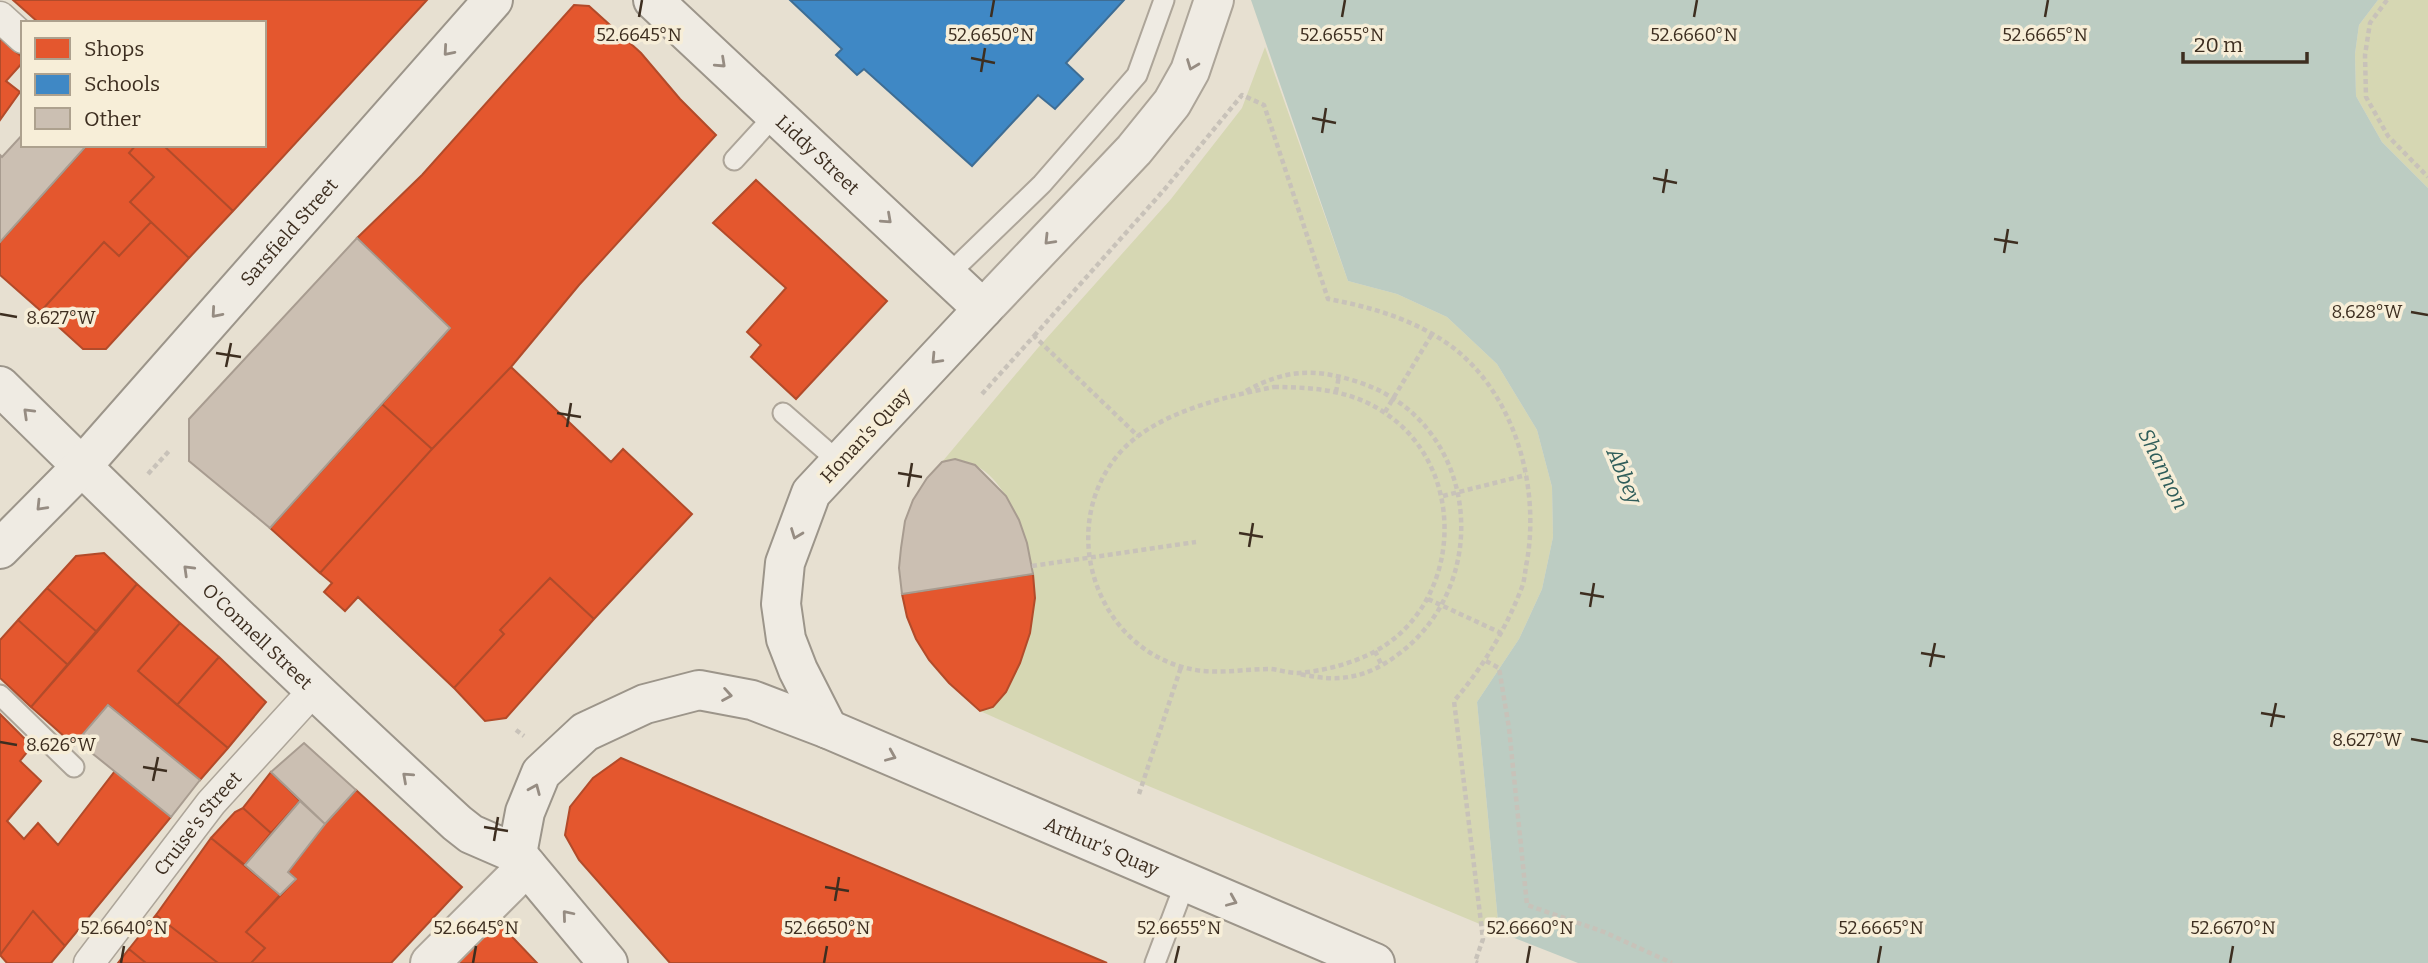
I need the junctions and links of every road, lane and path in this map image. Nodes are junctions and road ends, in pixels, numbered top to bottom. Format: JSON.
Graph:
{"nodes":[{"id":1,"x":493,"y":0,"type":"edge"},
{"id":2,"x":653,"y":0,"type":"edge"},
{"id":3,"x":1164,"y":0,"type":"edge"},
{"id":4,"x":1214,"y":0,"type":"edge"},
{"id":5,"x":2387,"y":0,"type":"edge"},
{"id":6,"x":0,"y":17,"type":"edge"},
{"id":7,"x":21,"y":36,"type":"edge"},
{"id":8,"x":775,"y":115,"type":"junction"},
{"id":9,"x":734,"y":160,"type":"dead end"},
{"id":10,"x":2428,"y":177,"type":"edge"},
{"id":11,"x":947,"y":275,"type":"junction"},
{"id":12,"x":983,"y":309,"type":"junction"},
{"id":13,"x":1433,"y":334,"type":"junction"},
{"id":14,"x":1034,"y":336,"type":"junction"},
{"id":15,"x":1339,"y":376,"type":"junction"},
{"id":16,"x":0,"y":386,"type":"edge"},
{"id":17,"x":1336,"y":392,"type":"junction"},
{"id":18,"x":1241,"y":393,"type":"junction"},
{"id":19,"x":982,"y":394,"type":"dead end"},
{"id":20,"x":1393,"y":398,"type":"junction"},
{"id":21,"x":1385,"y":412,"type":"junction"},
{"id":22,"x":783,"y":413,"type":"dead end"},
{"id":23,"x":1138,"y":436,"type":"junction"},
{"id":24,"x":839,"y":462,"type":"junction"},
{"id":25,"x":83,"y":465,"type":"junction"},
{"id":26,"x":1527,"y":475,"type":"junction"},
{"id":27,"x":1458,"y":492,"type":"junction"},
{"id":28,"x":1443,"y":496,"type":"junction"},
{"id":29,"x":1196,"y":542,"type":"dead end"},
{"id":30,"x":0,"y":549,"type":"edge"},
{"id":31,"x":1089,"y":559,"type":"junction"},
{"id":32,"x":1032,"y":566,"type":"dead end"},
{"id":33,"x":1428,"y":599,"type":"junction"},
{"id":34,"x":1442,"y":606,"type":"junction"},
{"id":35,"x":1501,"y":633,"type":"junction"},
{"id":36,"x":1375,"y":651,"type":"junction"},
{"id":37,"x":1486,"y":661,"type":"junction"},
{"id":38,"x":1382,"y":666,"type":"junction"},
{"id":39,"x":1181,"y":667,"type":"junction"},
{"id":40,"x":1296,"y":673,"type":"junction"},
{"id":41,"x":313,"y":691,"type":"junction"},
{"id":42,"x":0,"y":695,"type":"edge"},
{"id":43,"x":828,"y":729,"type":"junction"},
{"id":44,"x":74,"y":767,"type":"dead end"},
{"id":45,"x":1139,"y":794,"type":"dead end"},
{"id":46,"x":522,"y":860,"type":"junction"},
{"id":47,"x":1186,"y":881,"type":"junction"},
{"id":48,"x":89,"y":963,"type":"edge"},
{"id":49,"x":430,"y":963,"type":"edge"},
{"id":50,"x":608,"y":963,"type":"edge"},
{"id":51,"x":1155,"y":963,"type":"edge"},
{"id":52,"x":1375,"y":963,"type":"edge"},
{"id":53,"x":1478,"y":963,"type":"edge"},
{"id":54,"x":1672,"y":963,"type":"edge"}],
"edges":[{"from":1,"to":25,"type":"main road","name":"Sarsfield Street","one_way":true},
{"from":2,"to":8,"type":"main road","name":"Liddy Street","one_way":true},
{"from":3,"to":11,"type":"lane"},
{"from":4,"to":12,"type":"main road","name":"Honan's Quay","one_way":true},
{"from":5,"to":10,"type":"path"},
{"from":6,"to":7,"type":"street"},
{"from":8,"to":9,"type":"lane"},
{"from":8,"to":11,"type":"main road","name":"Liddy Street","one_way":true},
{"from":11,"to":12,"type":"main road","name":"Liddy Street"},
{"from":12,"to":24,"type":"main road","name":"Honan's Quay","one_way":true},
{"from":13,"to":14,"type":"path"},
{"from":13,"to":20,"type":"path"},
{"from":13,"to":26,"type":"path"},
{"from":14,"to":19,"type":"path"},
{"from":14,"to":23,"type":"path"},
{"from":15,"to":17,"type":"path"},
{"from":15,"to":18,"type":"path"},
{"from":15,"to":20,"type":"path"},
{"from":25,"to":16,"type":"main road","name":"O'Connell Street","one_way":true},
{"from":17,"to":18,"type":"path"},
{"from":17,"to":21,"type":"path"},
{"from":18,"to":23,"type":"path"},
{"from":20,"to":21,"type":"path"},
{"from":20,"to":27,"type":"path"},
{"from":21,"to":28,"type":"path"},
{"from":22,"to":24,"type":"lane"},
{"from":23,"to":31,"type":"path"},
{"from":24,"to":43,"type":"main road","name":"Honan's Quay","one_way":true},
{"from":25,"to":30,"type":"main road","name":"Sarsfield Street","one_way":true},
{"from":41,"to":25,"type":"main road","name":"O'Connell Street","one_way":true},
{"from":26,"to":27,"type":"path"},
{"from":26,"to":35,"type":"path"},
{"from":27,"to":28,"type":"path"},
{"from":27,"to":34,"type":"path"},
{"from":28,"to":33,"type":"path"},
{"from":29,"to":31,"type":"path"},
{"from":31,"to":32,"type":"path"},
{"from":31,"to":39,"type":"path"},
{"from":33,"to":34,"type":"path"},
{"from":33,"to":36,"type":"path"},
{"from":34,"to":35,"type":"path"},
{"from":34,"to":38,"type":"path"},
{"from":35,"to":37,"type":"path"},
{"from":36,"to":38,"type":"path"},
{"from":36,"to":40,"type":"path"},
{"from":37,"to":53,"type":"path"},
{"from":37,"to":54,"type":"path"},
{"from":38,"to":40,"type":"path"},
{"from":39,"to":40,"type":"path"},
{"from":39,"to":45,"type":"path"},
{"from":46,"to":41,"type":"main road","name":"O'Connell Street","one_way":true},
{"from":41,"to":48,"type":"street","name":"Cruise's Street"},
{"from":42,"to":44,"type":"lane"},
{"from":46,"to":43,"type":"main road","one_way":true},
{"from":43,"to":47,"type":"main road","name":"Arthur's Quay","one_way":true},
{"from":46,"to":49,"type":"main road"},
{"from":50,"to":46,"type":"main road","one_way":true},
{"from":47,"to":51,"type":"lane"},
{"from":47,"to":52,"type":"main road","name":"Arthur's Quay","one_way":true}]}
